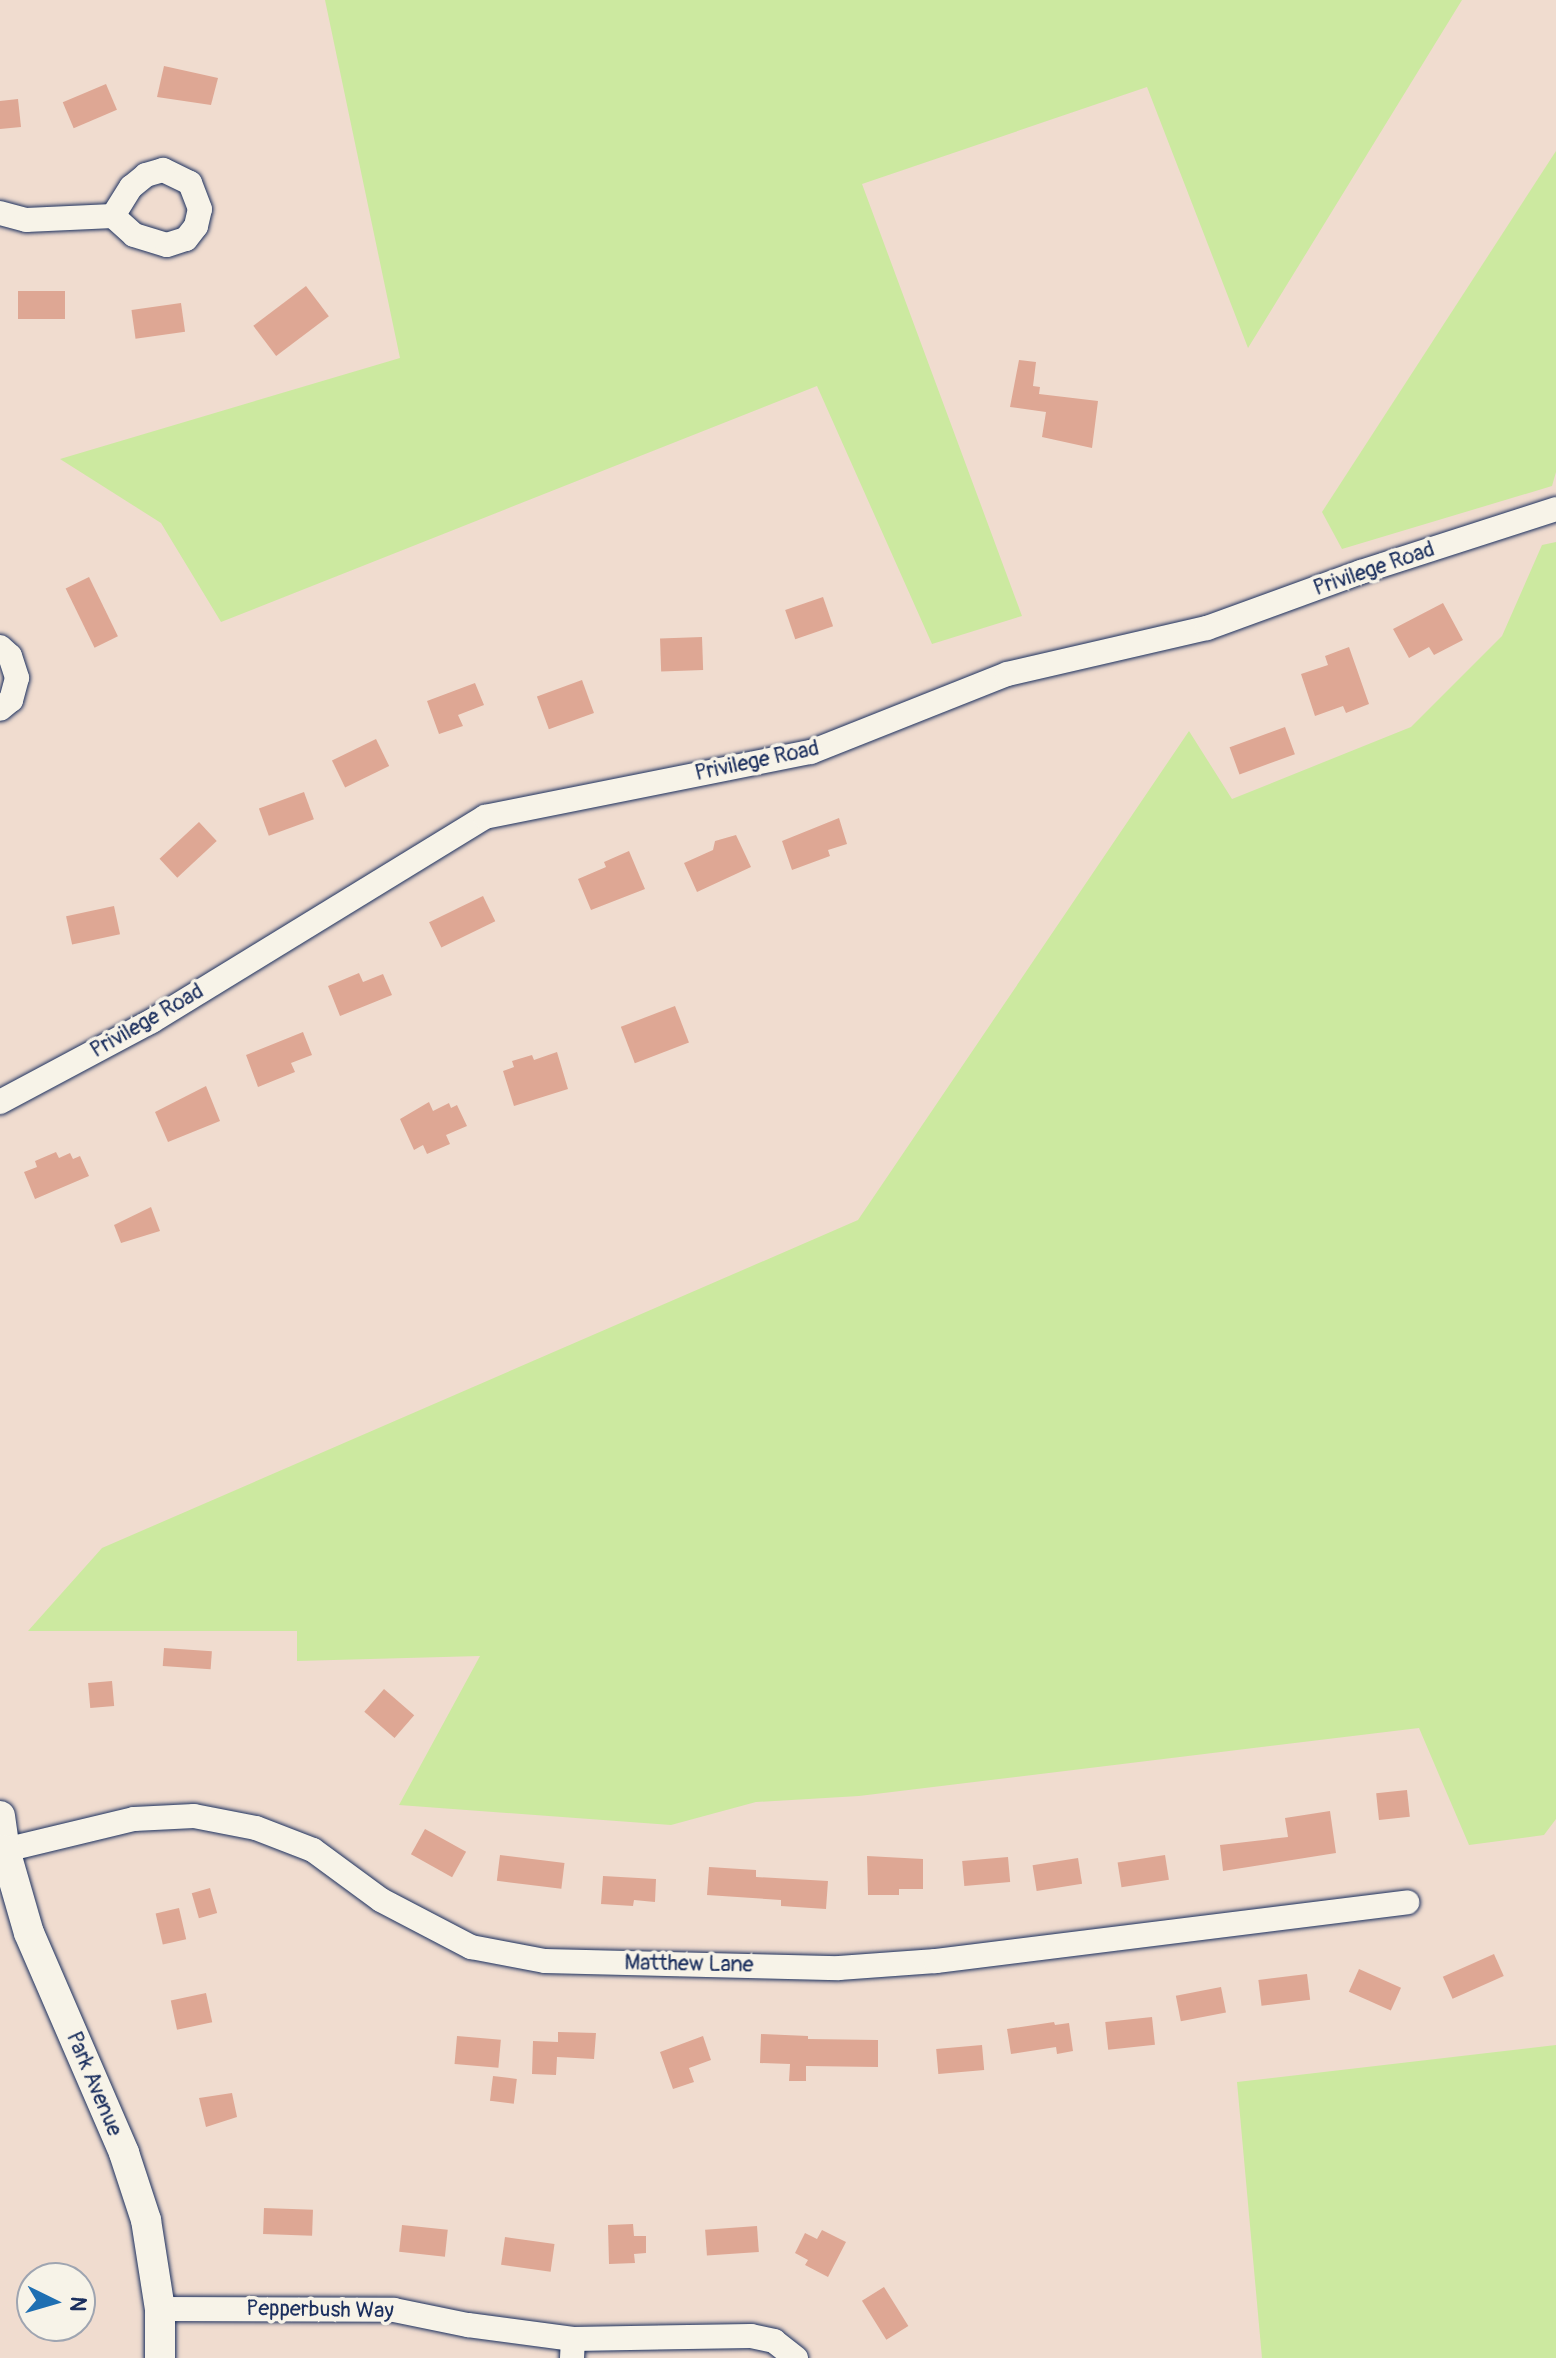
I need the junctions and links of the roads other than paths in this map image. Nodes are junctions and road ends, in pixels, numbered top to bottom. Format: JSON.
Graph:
{"nodes":[{"id":1,"x":0,"y":213,"type":"edge"},
{"id":2,"x":113,"y":216,"type":"dead end"},
{"id":3,"x":1556,"y":509,"type":"edge"},
{"id":4,"x":0,"y":647,"type":"edge"},
{"id":5,"x":0,"y":709,"type":"edge"},
{"id":6,"x":0,"y":1102,"type":"edge"},
{"id":7,"x":0,"y":1816,"type":"edge"},
{"id":8,"x":5,"y":1850,"type":"junction"},
{"id":9,"x":1407,"y":1902,"type":"dead end"},
{"id":10,"x":160,"y":2309,"type":"junction"},
{"id":11,"x":573,"y":2349,"type":"edge"},
{"id":12,"x":160,"y":2358,"type":"edge"},
{"id":13,"x":796,"y":2358,"type":"edge"}],
"edges":[{"from":1,"to":2,"type":"street"},
{"from":3,"to":6,"type":"street","name":"Privilege Road"},
{"from":4,"to":5,"type":"street"},
{"from":7,"to":8,"type":"main road","name":"Park Avenue"},
{"from":8,"to":9,"type":"street","name":"Matthew Lane"},
{"from":8,"to":10,"type":"main road","name":"Park Avenue"},
{"from":10,"to":11,"type":"street","name":"Pepperbush Way"},
{"from":10,"to":12,"type":"main road","name":"Park Avenue"},
{"from":11,"to":13,"type":"street","name":"Pepperbush Way"}]}
